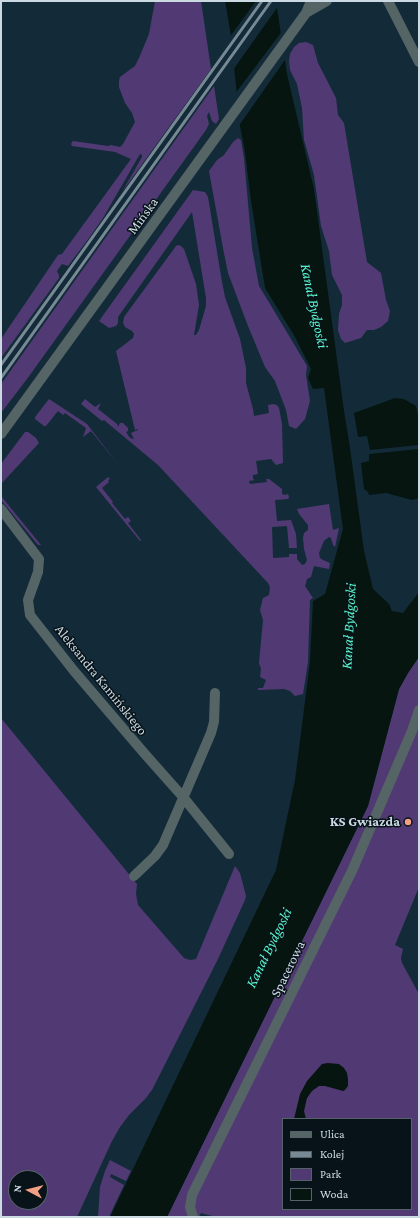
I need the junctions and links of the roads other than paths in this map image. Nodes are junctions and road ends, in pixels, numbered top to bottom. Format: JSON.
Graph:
{"nodes":[{"id":1,"x":311,"y":1,"type":"edge"},
{"id":2,"x":327,"y":1,"type":"edge"},
{"id":3,"x":388,"y":1,"type":"edge"},
{"id":4,"x":306,"y":14,"type":"junction"},
{"id":5,"x":419,"y":62,"type":"edge"},
{"id":6,"x":1,"y":434,"type":"edge"},
{"id":7,"x":1,"y":510,"type":"edge"},
{"id":8,"x":216,"y":693,"type":"dead end"},
{"id":9,"x":419,"y":710,"type":"edge"},
{"id":10,"x":183,"y":797,"type":"junction"},
{"id":11,"x":229,"y":854,"type":"dead end"},
{"id":12,"x":134,"y":876,"type":"dead end"},
{"id":13,"x":193,"y":1217,"type":"edge"}],
"edges":[{"from":1,"to":4,"type":"street","name":"Mińska"},
{"from":2,"to":4,"type":"street","name":"Mińska"},
{"from":3,"to":5,"type":"street"},
{"from":4,"to":6,"type":"street","name":"Mińska"},
{"from":7,"to":10,"type":"street","name":"Aleksandra Kamińskiego"},
{"from":8,"to":10,"type":"street"},
{"from":9,"to":13,"type":"street","name":"Spacerowa"},
{"from":10,"to":11,"type":"street","name":"Aleksandra Kamińskiego"},
{"from":10,"to":12,"type":"street"}]}
